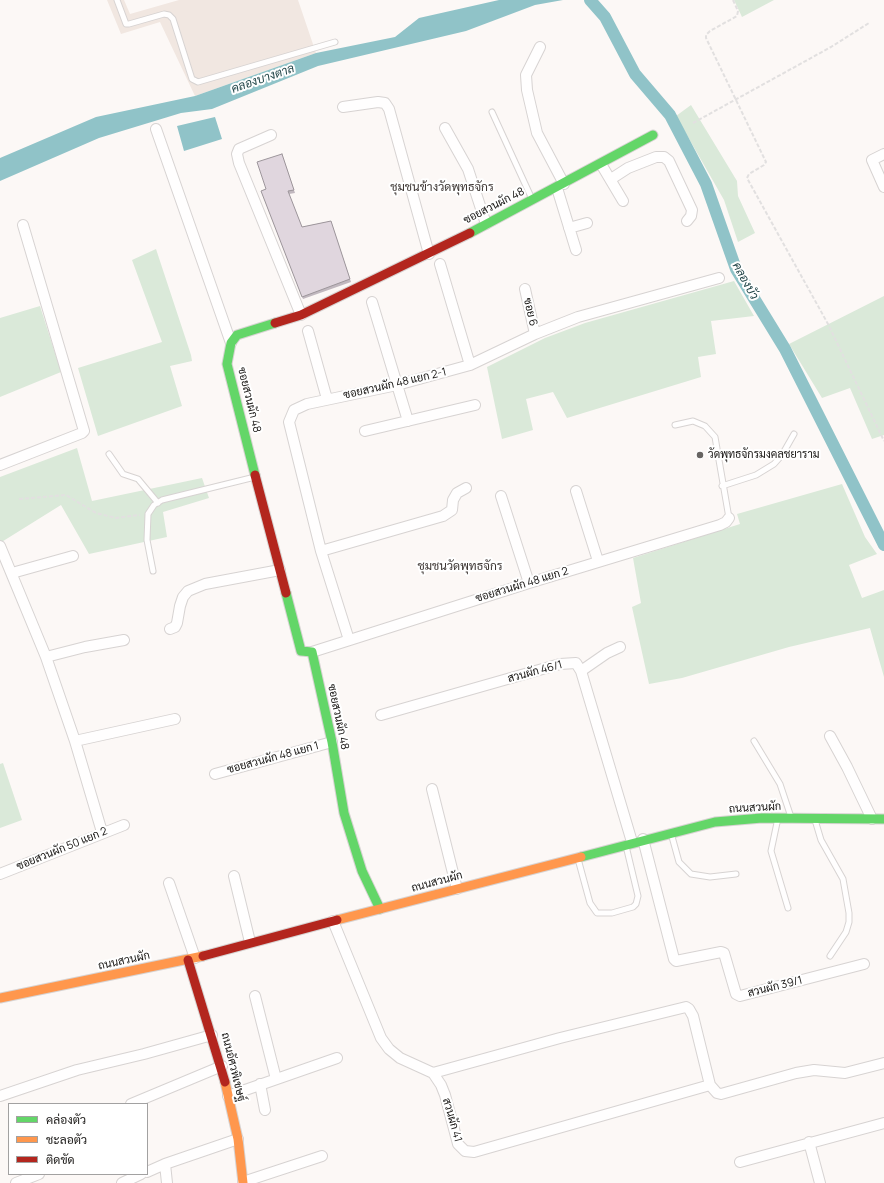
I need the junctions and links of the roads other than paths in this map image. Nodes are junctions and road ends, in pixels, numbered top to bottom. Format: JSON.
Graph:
{"nodes":[{"id":1,"x":117,"y":0,"type":"edge"},
{"id":2,"x":335,"y":42,"type":"dead end"},
{"id":3,"x":540,"y":47,"type":"dead end"},
{"id":4,"x":343,"y":106,"type":"dead end"},
{"id":5,"x":492,"y":112,"type":"dead end"},
{"id":6,"x":445,"y":128,"type":"dead end"},
{"id":7,"x":156,"y":129,"type":"dead end"},
{"id":8,"x":271,"y":135,"type":"dead end"},
{"id":9,"x":653,"y":135,"type":"dead end"},
{"id":10,"x":884,"y":154,"type":"edge"},
{"id":11,"x":601,"y":164,"type":"junction"},
{"id":12,"x":611,"y":179,"type":"junction"},
{"id":13,"x":561,"y":186,"type":"junction"},
{"id":14,"x":884,"y":187,"type":"edge"},
{"id":15,"x":532,"y":200,"type":"junction"},
{"id":16,"x":623,"y":201,"type":"dead end"},
{"id":17,"x":687,"y":221,"type":"dead end"},
{"id":18,"x":587,"y":223,"type":"dead end"},
{"id":19,"x":486,"y":224,"type":"junction"},
{"id":20,"x":23,"y":225,"type":"dead end"},
{"id":21,"x":569,"y":228,"type":"junction"},
{"id":22,"x":576,"y":250,"type":"dead end"},
{"id":23,"x":429,"y":254,"type":"junction"},
{"id":24,"x":440,"y":264,"type":"dead end"},
{"id":25,"x":719,"y":278,"type":"dead end"},
{"id":26,"x":525,"y":290,"type":"dead end"},
{"id":27,"x":372,"y":302,"type":"dead end"},
{"id":28,"x":301,"y":315,"type":"junction"},
{"id":29,"x":308,"y":331,"type":"dead end"},
{"id":30,"x":535,"y":334,"type":"junction"},
{"id":31,"x":231,"y":343,"type":"junction"},
{"id":32,"x":470,"y":365,"type":"junction"},
{"id":33,"x":397,"y":385,"type":"junction"},
{"id":34,"x":328,"y":399,"type":"junction"},
{"id":35,"x":475,"y":405,"type":"dead end"},
{"id":36,"x":408,"y":421,"type":"junction"},
{"id":37,"x":675,"y":425,"type":"dead end"},
{"id":38,"x":365,"y":431,"type":"dead end"},
{"id":39,"x":794,"y":434,"type":"dead end"},
{"id":40,"x":109,"y":454,"type":"dead end"},
{"id":41,"x":0,"y":465,"type":"edge"},
{"id":42,"x":256,"y":477,"type":"junction"},
{"id":43,"x":722,"y":486,"type":"junction"},
{"id":44,"x":466,"y":488,"type":"dead end"},
{"id":45,"x":576,"y":492,"type":"dead end"},
{"id":46,"x":501,"y":496,"type":"dead end"},
{"id":47,"x":158,"y":503,"type":"junction"},
{"id":48,"x":729,"y":518,"type":"joint"},
{"id":49,"x":0,"y":546,"type":"edge"},
{"id":50,"x":321,"y":551,"type":"junction"},
{"id":51,"x":73,"y":556,"type":"dead end"},
{"id":52,"x":598,"y":561,"type":"junction"},
{"id":53,"x":280,"y":570,"type":"junction"},
{"id":54,"x":153,"y":571,"type":"dead end"},
{"id":55,"x":12,"y":573,"type":"junction"},
{"id":56,"x":529,"y":583,"type":"junction"},
{"id":57,"x":170,"y":629,"type":"dead end"},
{"id":58,"x":124,"y":640,"type":"dead end"},
{"id":59,"x":349,"y":640,"type":"junction"},
{"id":60,"x":620,"y":648,"type":"dead end"},
{"id":61,"x":312,"y":652,"type":"junction"},
{"id":62,"x":46,"y":657,"type":"junction"},
{"id":63,"x":581,"y":671,"type":"junction"},
{"id":64,"x":381,"y":715,"type":"dead end"},
{"id":65,"x":175,"y":719,"type":"dead end"},
{"id":66,"x":830,"y":736,"type":"dead end"},
{"id":67,"x":75,"y":741,"type":"junction"},
{"id":68,"x":754,"y":741,"type":"dead end"},
{"id":69,"x":332,"y":742,"type":"junction"},
{"id":70,"x":215,"y":774,"type":"dead end"},
{"id":71,"x":432,"y":789,"type":"dead end"},
{"id":72,"x":778,"y":818,"type":"junction"},
{"id":73,"x":792,"y":819,"type":"junction"},
{"id":74,"x":815,"y":819,"type":"junction"},
{"id":75,"x":881,"y":821,"type":"edge"},
{"id":76,"x":124,"y":824,"type":"dead end"},
{"id":77,"x":102,"y":832,"type":"junction"},
{"id":78,"x":671,"y":832,"type":"junction"},
{"id":79,"x":643,"y":839,"type":"junction"},
{"id":80,"x":629,"y":843,"type":"junction"},
{"id":81,"x":578,"y":858,"type":"junction"},
{"id":82,"x":0,"y":874,"type":"edge"},
{"id":83,"x":736,"y":874,"type":"dead end"},
{"id":84,"x":234,"y":876,"type":"dead end"},
{"id":85,"x":169,"y":883,"type":"dead end"},
{"id":86,"x":457,"y":889,"type":"junction"},
{"id":87,"x":788,"y":908,"type":"dead end"},
{"id":88,"x":380,"y":909,"type":"junction"},
{"id":89,"x":333,"y":921,"type":"junction"},
{"id":90,"x":250,"y":942,"type":"junction"},
{"id":91,"x":830,"y":956,"type":"dead end"},
{"id":92,"x":192,"y":959,"type":"junction"},
{"id":93,"x":864,"y":964,"type":"dead end"},
{"id":94,"x":255,"y":996,"type":"dead end"},
{"id":95,"x":0,"y":998,"type":"edge"},
{"id":96,"x":212,"y":1035,"type":"junction"},
{"id":97,"x":336,"y":1058,"type":"dead end"},
{"id":98,"x":884,"y":1063,"type":"edge"},
{"id":99,"x":222,"y":1066,"type":"junction"},
{"id":100,"x":433,"y":1073,"type":"junction"},
{"id":101,"x":276,"y":1079,"type":"junction"},
{"id":102,"x":260,"y":1084,"type":"junction"},
{"id":103,"x":710,"y":1085,"type":"junction"},
{"id":104,"x":0,"y":1096,"type":"edge"},
{"id":105,"x":228,"y":1096,"type":"junction"},
{"id":106,"x":133,"y":1103,"type":"edge"},
{"id":107,"x":265,"y":1110,"type":"dead end"},
{"id":108,"x":884,"y":1123,"type":"edge"},
{"id":109,"x":238,"y":1140,"type":"junction"},
{"id":110,"x":809,"y":1142,"type":"junction"},
{"id":111,"x":322,"y":1156,"type":"dead end"},
{"id":112,"x":740,"y":1162,"type":"dead end"},
{"id":113,"x":165,"y":1164,"type":"junction"},
{"id":114,"x":148,"y":1172,"type":"edge"},
{"id":115,"x":36,"y":1175,"type":"edge"},
{"id":116,"x":139,"y":1175,"type":"edge"},
{"id":117,"x":243,"y":1182,"type":"edge"},
{"id":118,"x":16,"y":1183,"type":"edge"},
{"id":119,"x":122,"y":1183,"type":"edge"},
{"id":120,"x":167,"y":1183,"type":"edge"},
{"id":121,"x":820,"y":1183,"type":"edge"}],
"edges":[{"from":1,"to":2,"type":"lane"},
{"from":3,"to":13,"type":"street"},
{"from":4,"to":23,"type":"street"},
{"from":5,"to":15,"type":"lane"},
{"from":6,"to":19,"type":"street"},
{"from":7,"to":31,"type":"street"},
{"from":8,"to":28,"type":"street"},
{"from":9,"to":11,"type":"street","name":"ซอยสวนผัก 48"},
{"from":10,"to":14,"type":"street"},
{"from":11,"to":12,"type":"street"},
{"from":11,"to":13,"type":"street","name":"ซอยสวนผัก 48"},
{"from":12,"to":16,"type":"street"},
{"from":12,"to":17,"type":"street"},
{"from":13,"to":15,"type":"street","name":"ซอยสวนผัก 48"},
{"from":13,"to":21,"type":"street"},
{"from":15,"to":19,"type":"street","name":"ซอยสวนผัก 48"},
{"from":18,"to":21,"type":"street"},
{"from":19,"to":23,"type":"street","name":"ซอยสวนผัก 48"},
{"from":20,"to":41,"type":"street"},
{"from":21,"to":22,"type":"street"},
{"from":23,"to":28,"type":"street","name":"ซอยสวนผัก 48"},
{"from":24,"to":32,"type":"street"},
{"from":25,"to":30,"type":"street","name":"ซอยสวนผัก 48 แยก 2-1"},
{"from":26,"to":30,"type":"street","name":"ซอย 6"},
{"from":27,"to":33,"type":"street"},
{"from":28,"to":31,"type":"street","name":"ซอยสวนผัก 48"},
{"from":29,"to":34,"type":"street"},
{"from":30,"to":32,"type":"street","name":"ซอยสวนผัก 48 แยก 2-1"},
{"from":31,"to":42,"type":"street","name":"ซอยสวนผัก 48"},
{"from":32,"to":33,"type":"street","name":"ซอยสวนผัก 48 แยก 2-1"},
{"from":33,"to":34,"type":"street","name":"ซอยสวนผัก 48 แยก 2-1"},
{"from":33,"to":36,"type":"street"},
{"from":34,"to":50,"type":"street","name":"ซอยสวนผัก 48 แยก 2-1"},
{"from":35,"to":36,"type":"street"},
{"from":36,"to":38,"type":"street"},
{"from":37,"to":43,"type":"lane"},
{"from":39,"to":43,"type":"lane"},
{"from":40,"to":47,"type":"lane"},
{"from":42,"to":47,"type":"lane"},
{"from":42,"to":53,"type":"street","name":"ซอยสวนผัก 48"},
{"from":43,"to":48,"type":"lane"},
{"from":44,"to":50,"type":"street"},
{"from":45,"to":52,"type":"street"},
{"from":46,"to":56,"type":"street"},
{"from":47,"to":54,"type":"lane"},
{"from":48,"to":52,"type":"street","name":"ซอยสวนผัก 48 แยก 2"},
{"from":49,"to":55,"type":"street"},
{"from":50,"to":59,"type":"street","name":"ซอยสวนผัก 48 แยก 2-1"},
{"from":51,"to":55,"type":"street"},
{"from":52,"to":56,"type":"street","name":"ซอยสวนผัก 48 แยก 2"},
{"from":53,"to":57,"type":"street"},
{"from":53,"to":61,"type":"street","name":"ซอยสวนผัก 48"},
{"from":55,"to":62,"type":"street"},
{"from":56,"to":59,"type":"street","name":"ซอยสวนผัก 48 แยก 2"},
{"from":58,"to":62,"type":"street"},
{"from":59,"to":61,"type":"street","name":"ซอยสวนผัก 48 แยก 2"},
{"from":60,"to":63,"type":"street"},
{"from":61,"to":69,"type":"street","name":"ซอยสวนผัก 48"},
{"from":62,"to":67,"type":"street"},
{"from":63,"to":64,"type":"street","name":"สวนผัก 46/1"},
{"from":63,"to":80,"type":"street"},
{"from":65,"to":67,"type":"street"},
{"from":66,"to":75,"type":"street"},
{"from":67,"to":77,"type":"street"},
{"from":68,"to":73,"type":"lane"},
{"from":69,"to":70,"type":"street","name":"ซอยสวนผัก 48 แยก 1"},
{"from":69,"to":88,"type":"street","name":"ซอยสวนผัก 48"},
{"from":71,"to":86,"type":"street"},
{"from":72,"to":73,"type":"street","name":"ถนนสวนผัก"},
{"from":72,"to":78,"type":"street","name":"ถนนสวนผัก"},
{"from":72,"to":87,"type":"lane"},
{"from":73,"to":74,"type":"street","name":"ถนนสวนผัก"},
{"from":74,"to":75,"type":"street","name":"ถนนสวนผัก"},
{"from":74,"to":91,"type":"lane"},
{"from":76,"to":77,"type":"street","name":"ซอยสวนผัก 50 แยก 2"},
{"from":77,"to":82,"type":"street","name":"ซอยสวนผัก 50 แยก 2"},
{"from":78,"to":79,"type":"street","name":"ถนนสวนผัก"},
{"from":78,"to":83,"type":"lane"},
{"from":79,"to":80,"type":"street","name":"ถนนสวนผัก"},
{"from":79,"to":93,"type":"street","name":"สวนผัก 39/1"},
{"from":80,"to":81,"type":"street","name":"ถนนสวนผัก"},
{"from":80,"to":81,"type":"lane"},
{"from":81,"to":86,"type":"street","name":"ถนนสวนผัก"},
{"from":84,"to":90,"type":"street"},
{"from":85,"to":92,"type":"street"},
{"from":86,"to":88,"type":"street","name":"ถนนสวนผัก"},
{"from":88,"to":89,"type":"street","name":"ถนนสวนผัก"},
{"from":89,"to":90,"type":"street","name":"ถนนสวนผัก"},
{"from":89,"to":100,"type":"street"},
{"from":90,"to":92,"type":"street","name":"ถนนสวนผัก"},
{"from":92,"to":95,"type":"street","name":"ถนนสวนผัก"},
{"from":92,"to":96,"type":"street","name":"ถนนอัศวพิเชษฐ์"},
{"from":94,"to":101,"type":"street"},
{"from":96,"to":99,"type":"street","name":"ถนนอัศวพิเชษฐ์"},
{"from":96,"to":104,"type":"street"},
{"from":97,"to":101,"type":"street"},
{"from":98,"to":103,"type":"street"},
{"from":99,"to":105,"type":"street","name":"ถนนอัศวพิเชษฐ์"},
{"from":99,"to":106,"type":"street"},
{"from":100,"to":103,"type":"street","name":"สวนผัก 41"},
{"from":100,"to":103,"type":"street"},
{"from":101,"to":102,"type":"street"},
{"from":102,"to":105,"type":"street"},
{"from":102,"to":107,"type":"street"},
{"from":105,"to":109,"type":"street","name":"ถนนอัศวพิเชษฐ์"},
{"from":108,"to":110,"type":"street"},
{"from":109,"to":113,"type":"street"},
{"from":109,"to":117,"type":"street","name":"ถนนอัศวพิเชษฐ์"},
{"from":110,"to":112,"type":"street"},
{"from":110,"to":121,"type":"street"},
{"from":111,"to":117,"type":"street"},
{"from":113,"to":114,"type":"street"},
{"from":113,"to":120,"type":"street"},
{"from":115,"to":118,"type":"street"},
{"from":116,"to":119,"type":"street"}]}
